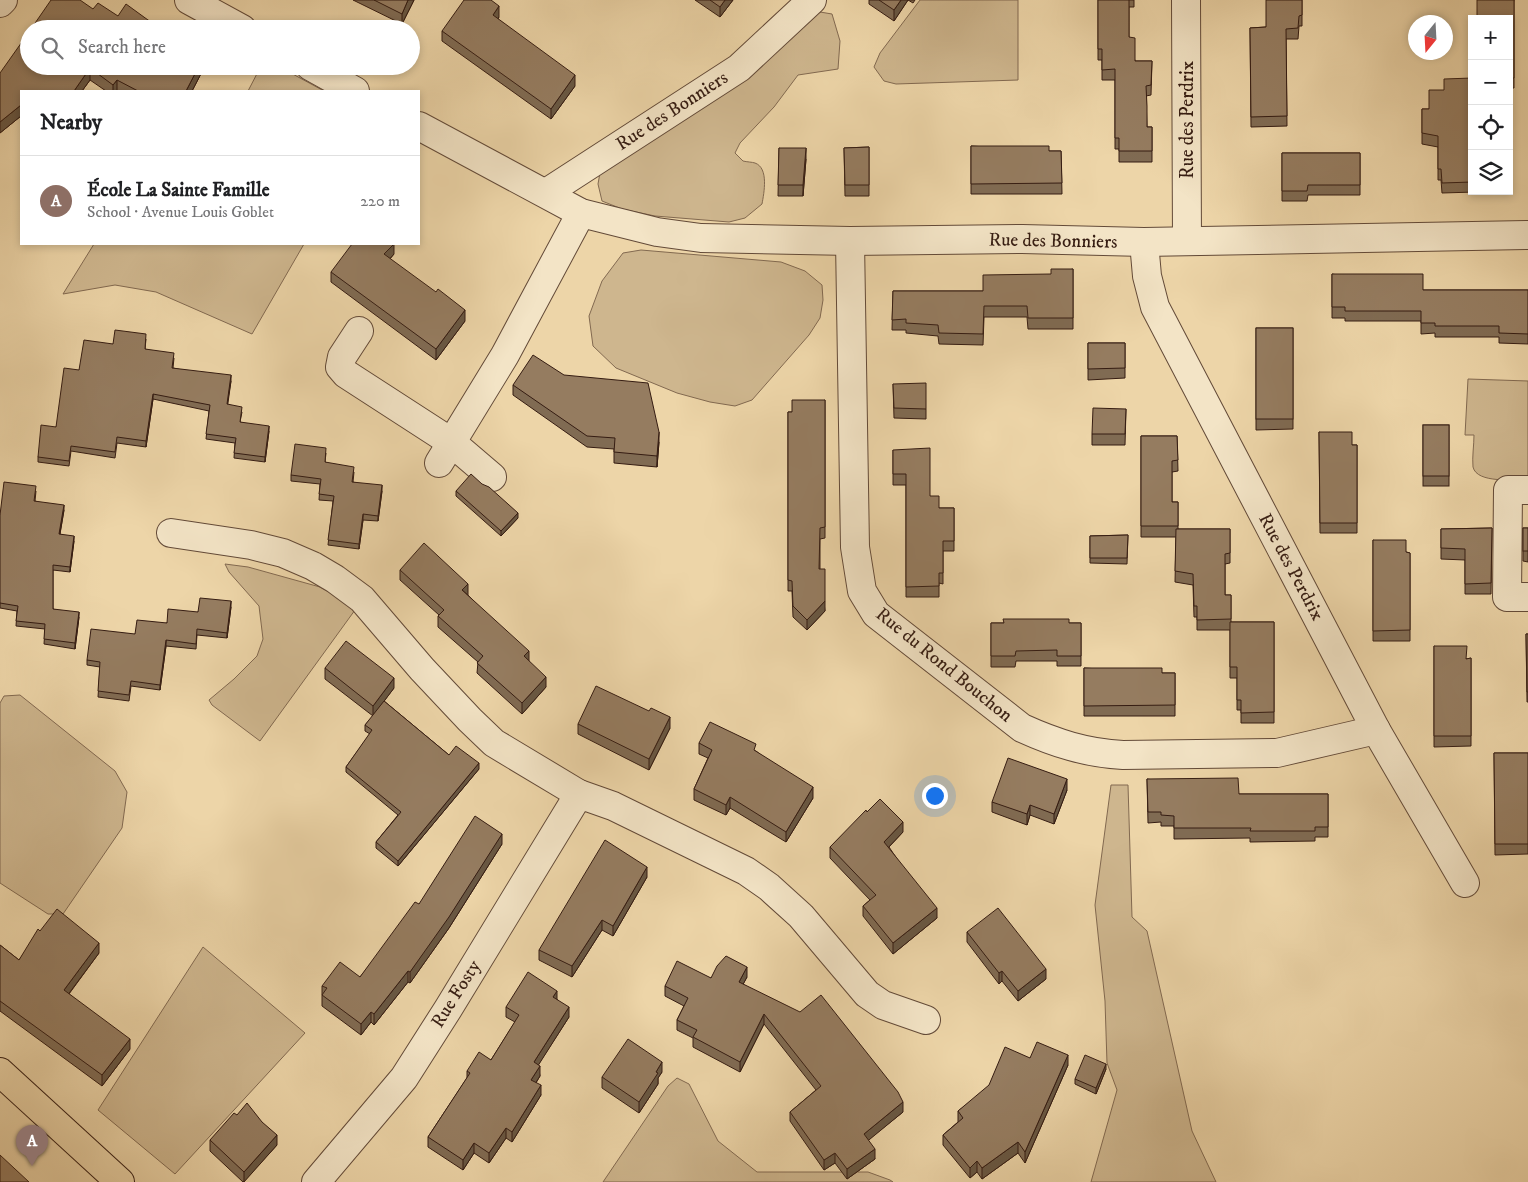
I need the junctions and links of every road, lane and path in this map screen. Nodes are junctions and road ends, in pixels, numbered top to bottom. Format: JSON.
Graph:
{"nodes":[{"id":1,"x":3,"y":0,"type":"edge"},
{"id":2,"x":189,"y":0,"type":"edge"},
{"id":3,"x":812,"y":0,"type":"edge"},
{"id":4,"x":1186,"y":0,"type":"edge"},
{"id":5,"x":0,"y":3,"type":"edge"},
{"id":6,"x":226,"y":20,"type":"edge"},
{"id":7,"x":326,"y":75,"type":"edge"},
{"id":8,"x":353,"y":90,"type":"edge"},
{"id":9,"x":420,"y":127,"type":"edge"},
{"id":10,"x":546,"y":193,"type":"junction"},
{"id":11,"x":581,"y":213,"type":"junction"},
{"id":12,"x":1527,"y":233,"type":"edge"},
{"id":13,"x":850,"y":241,"type":"junction"},
{"id":14,"x":1187,"y":241,"type":"junction"},
{"id":15,"x":1144,"y":242,"type":"junction"},
{"id":16,"x":359,"y":331,"type":"dead end"},
{"id":17,"x":445,"y":452,"type":"junction"},
{"id":18,"x":492,"y":477,"type":"dead end"},
{"id":19,"x":1528,"y":490,"type":"edge"},
{"id":20,"x":171,"y":533,"type":"dead end"},
{"id":21,"x":1528,"y":597,"type":"edge"},
{"id":22,"x":1376,"y":730,"type":"junction"},
{"id":23,"x":579,"y":794,"type":"junction"},
{"id":24,"x":1464,"y":883,"type":"dead end"},
{"id":25,"x":926,"y":1020,"type":"dead end"},
{"id":26,"x":3,"y":1081,"type":"edge"},
{"id":27,"x":120,"y":1182,"type":"edge"},
{"id":28,"x":316,"y":1182,"type":"edge"}],
"edges":[{"from":1,"to":5,"type":"street"},
{"from":2,"to":6,"type":"street"},
{"from":3,"to":10,"type":"street","name":"Rue des Bonniers"},
{"from":4,"to":14,"type":"street","name":"Rue des Perdrix"},
{"from":7,"to":8,"type":"street"},
{"from":9,"to":10,"type":"street","name":"Rue des Bonniers"},
{"from":10,"to":11,"type":"street","name":"Rue des Bonniers"},
{"from":11,"to":13,"type":"street","name":"Rue des Bonniers"},
{"from":11,"to":17,"type":"street"},
{"from":12,"to":14,"type":"street","name":"Rue des Bonniers"},
{"from":13,"to":15,"type":"street","name":"Rue des Bonniers"},
{"from":13,"to":22,"type":"street","name":"Rue du Rond Bouchon"},
{"from":14,"to":15,"type":"street","name":"Rue des Bonniers"},
{"from":15,"to":22,"type":"street","name":"Rue des Perdrix"},
{"from":16,"to":17,"type":"street"},
{"from":17,"to":18,"type":"street"},
{"from":19,"to":21,"type":"street"},
{"from":20,"to":23,"type":"street"},
{"from":22,"to":24,"type":"street","name":"Rue des Perdrix"},
{"from":23,"to":25,"type":"street"},
{"from":23,"to":28,"type":"street","name":"Rue Fosty"},
{"from":26,"to":27,"type":"main road"}]}
